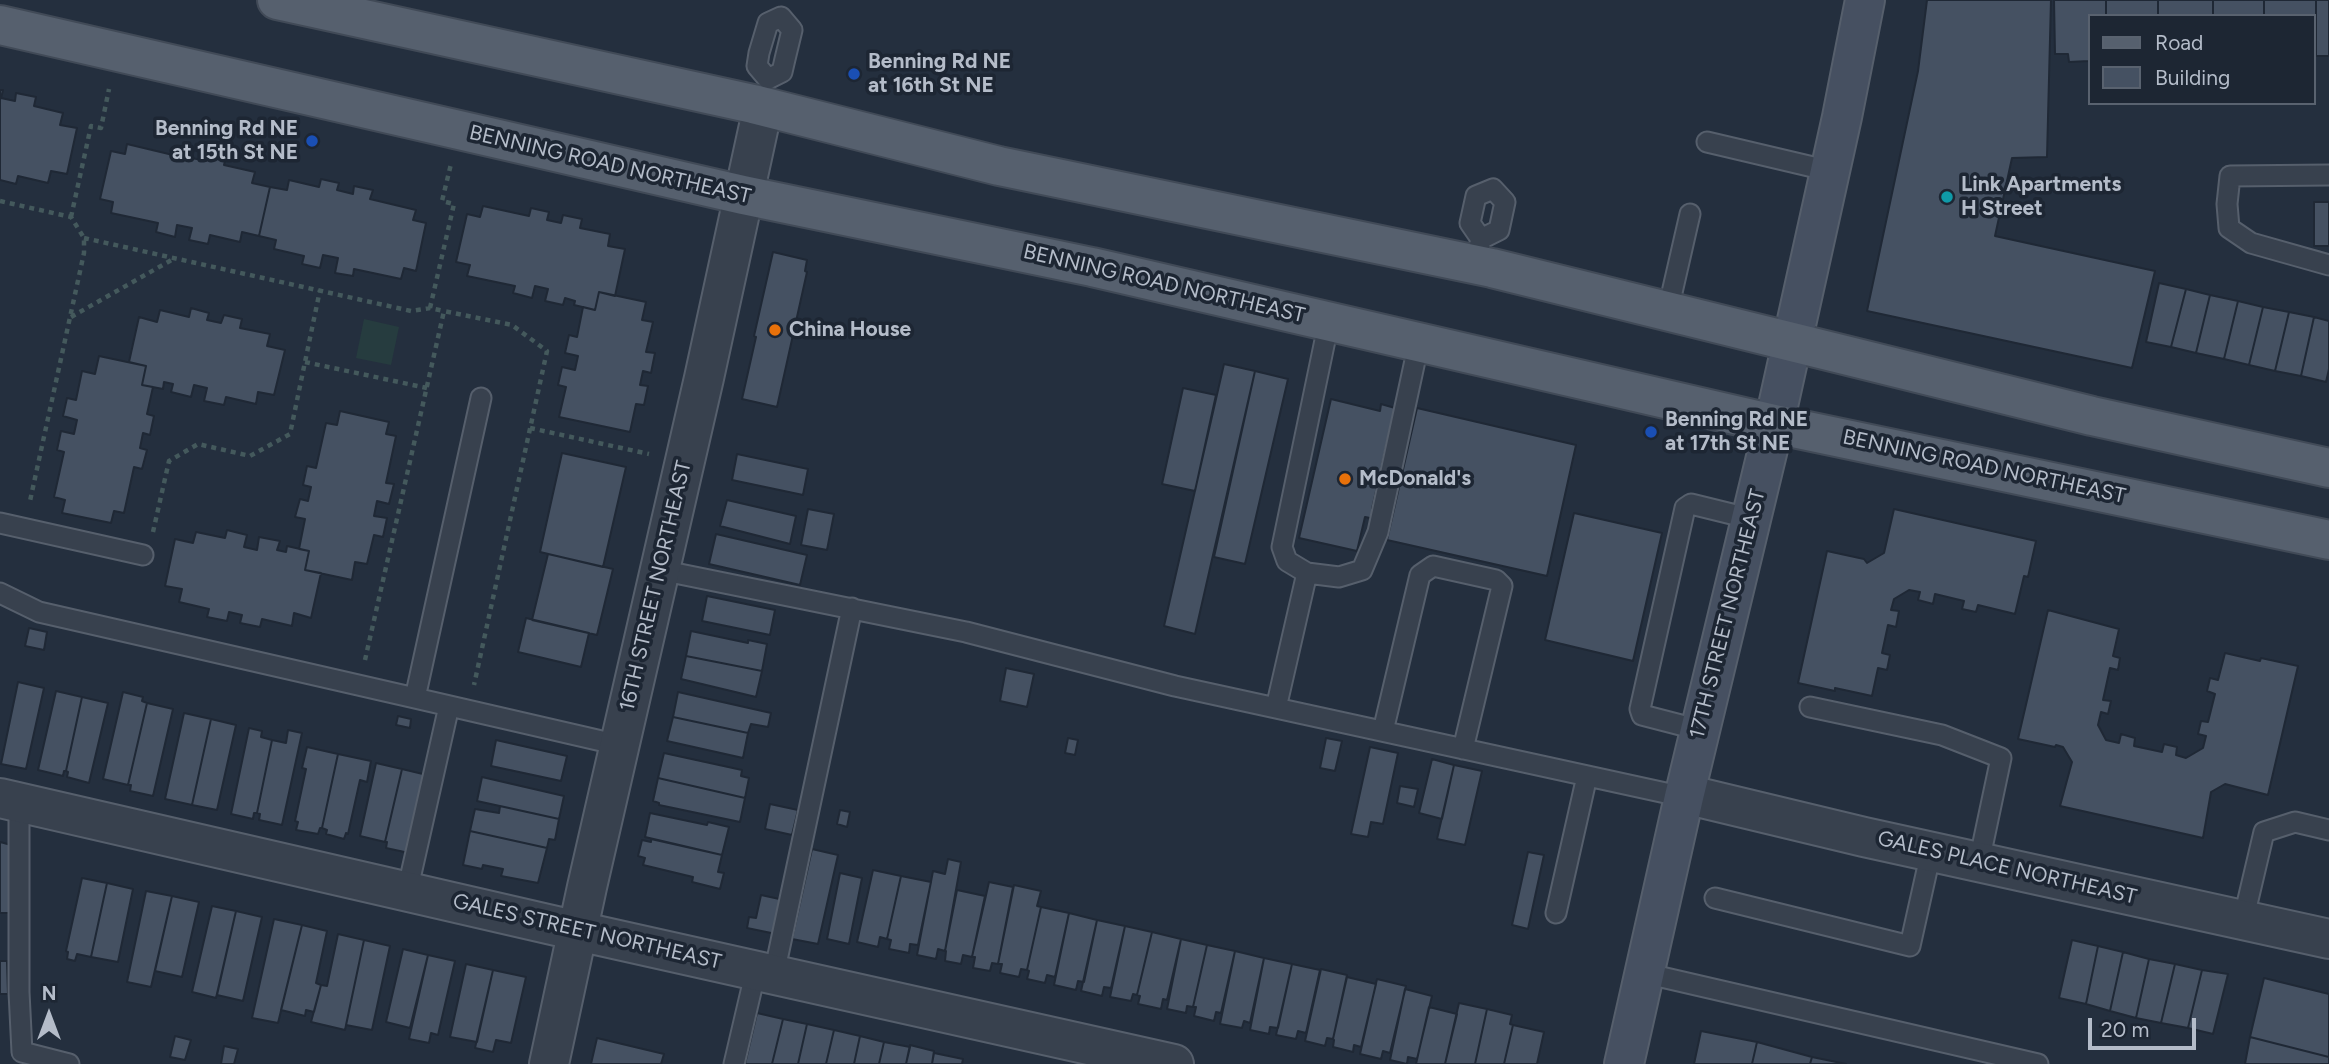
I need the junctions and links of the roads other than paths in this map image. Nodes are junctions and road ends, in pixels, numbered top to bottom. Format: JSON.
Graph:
{"nodes":[{"id":1,"x":277,"y":0,"type":"edge"},
{"id":2,"x":1865,"y":0,"type":"edge"},
{"id":3,"x":0,"y":25,"type":"edge"},
{"id":4,"x":766,"y":93,"type":"junction"},
{"id":5,"x":1707,"y":142,"type":"dead end"},
{"id":6,"x":1830,"y":171,"type":"junction"},
{"id":7,"x":2329,"y":175,"type":"edge"},
{"id":8,"x":743,"y":195,"type":"junction"},
{"id":9,"x":1690,"y":214,"type":"dead end"},
{"id":10,"x":2329,"y":265,"type":"edge"},
{"id":11,"x":1668,"y":310,"type":"junction"},
{"id":12,"x":1329,"y":321,"type":"junction"},
{"id":13,"x":1419,"y":342,"type":"junction"},
{"id":14,"x":1791,"y":342,"type":"junction"},
{"id":15,"x":481,"y":398,"type":"dead end"},
{"id":16,"x":1774,"y":424,"type":"junction"},
{"id":17,"x":2329,"y":468,"type":"edge"},
{"id":18,"x":1752,"y":519,"type":"junction"},
{"id":19,"x":0,"y":523,"type":"edge"},
{"id":20,"x":2329,"y":540,"type":"edge"},
{"id":21,"x":143,"y":555,"type":"dead end"},
{"id":22,"x":660,"y":570,"type":"junction"},
{"id":23,"x":1307,"y":573,"type":"junction"},
{"id":24,"x":0,"y":593,"type":"edge"},
{"id":25,"x":852,"y":608,"type":"junction"},
{"id":26,"x":415,"y":698,"type":"junction"},
{"id":27,"x":449,"y":706,"type":"junction"},
{"id":28,"x":1811,"y":707,"type":"dead end"},
{"id":29,"x":1276,"y":708,"type":"junction"},
{"id":30,"x":1700,"y":730,"type":"junction"},
{"id":31,"x":1383,"y":731,"type":"junction"},
{"id":32,"x":619,"y":745,"type":"junction"},
{"id":33,"x":1463,"y":749,"type":"junction"},
{"id":34,"x":1587,"y":776,"type":"junction"},
{"id":35,"x":1685,"y":795,"type":"junction"},
{"id":36,"x":9,"y":800,"type":"edge"},
{"id":37,"x":2329,"y":830,"type":"edge"},
{"id":38,"x":1931,"y":852,"type":"junction"},
{"id":39,"x":1979,"y":862,"type":"junction"},
{"id":40,"x":407,"y":892,"type":"junction"},
{"id":41,"x":1714,"y":898,"type":"dead end"},
{"id":42,"x":1556,"y":913,"type":"dead end"},
{"id":43,"x":2243,"y":920,"type":"junction"},
{"id":44,"x":578,"y":931,"type":"junction"},
{"id":45,"x":2329,"y":939,"type":"edge"},
{"id":46,"x":765,"y":972,"type":"junction"},
{"id":47,"x":1644,"y":973,"type":"junction"},
{"id":48,"x":69,"y":1064,"type":"edge"},
{"id":49,"x":549,"y":1064,"type":"edge"},
{"id":50,"x":734,"y":1064,"type":"edge"},
{"id":51,"x":1174,"y":1064,"type":"edge"},
{"id":52,"x":1624,"y":1064,"type":"edge"},
{"id":53,"x":2038,"y":1064,"type":"edge"}],
"edges":[{"from":1,"to":4,"type":"main road"},
{"from":2,"to":6,"type":"main road","name":"17TH STREET NORTHEAST"},
{"from":3,"to":8,"type":"main road","name":"BENNING ROAD NORTHEAST"},
{"from":4,"to":8,"type":"street","name":"16TH STREET NORTHEAST"},
{"from":4,"to":11,"type":"main road"},
{"from":5,"to":6,"type":"lane"},
{"from":6,"to":14,"type":"main road","name":"17TH STREET NORTHEAST"},
{"from":7,"to":10,"type":"lane"},
{"from":8,"to":12,"type":"main road","name":"BENNING ROAD NORTHEAST"},
{"from":8,"to":22,"type":"street","name":"16TH STREET NORTHEAST"},
{"from":9,"to":11,"type":"lane"},
{"from":11,"to":14,"type":"main road"},
{"from":12,"to":13,"type":"main road","name":"BENNING ROAD NORTHEAST"},
{"from":12,"to":23,"type":"lane"},
{"from":13,"to":16,"type":"main road","name":"BENNING ROAD NORTHEAST"},
{"from":13,"to":23,"type":"lane"},
{"from":14,"to":16,"type":"main road","name":"17TH STREET NORTHEAST"},
{"from":14,"to":17,"type":"main road"},
{"from":15,"to":26,"type":"lane"},
{"from":16,"to":18,"type":"main road","name":"17TH STREET NORTHEAST"},
{"from":16,"to":20,"type":"main road","name":"BENNING ROAD NORTHEAST"},
{"from":18,"to":30,"type":"main road","name":"17TH STREET NORTHEAST"},
{"from":18,"to":30,"type":"lane"},
{"from":19,"to":21,"type":"lane"},
{"from":22,"to":25,"type":"lane"},
{"from":22,"to":32,"type":"street","name":"16TH STREET NORTHEAST"},
{"from":23,"to":29,"type":"lane"},
{"from":24,"to":26,"type":"lane"},
{"from":25,"to":29,"type":"lane"},
{"from":25,"to":46,"type":"lane"},
{"from":26,"to":27,"type":"lane"},
{"from":27,"to":32,"type":"lane"},
{"from":27,"to":40,"type":"lane"},
{"from":28,"to":39,"type":"lane"},
{"from":29,"to":31,"type":"lane"},
{"from":30,"to":35,"type":"main road","name":"17TH STREET NORTHEAST"},
{"from":31,"to":33,"type":"lane"},
{"from":31,"to":33,"type":"lane"},
{"from":32,"to":44,"type":"street","name":"16TH STREET NORTHEAST"},
{"from":33,"to":34,"type":"lane"},
{"from":34,"to":35,"type":"lane"},
{"from":34,"to":42,"type":"lane"},
{"from":35,"to":38,"type":"street","name":"GALES PLACE NORTHEAST"},
{"from":35,"to":47,"type":"main road","name":"17TH STREET NORTHEAST"},
{"from":36,"to":40,"type":"street","name":"GALES STREET NORTHEAST"},
{"from":36,"to":48,"type":"lane"},
{"from":37,"to":43,"type":"lane"},
{"from":38,"to":39,"type":"street","name":"GALES PLACE NORTHEAST"},
{"from":38,"to":41,"type":"lane"},
{"from":39,"to":43,"type":"street","name":"GALES PLACE NORTHEAST"},
{"from":40,"to":44,"type":"street","name":"GALES STREET NORTHEAST"},
{"from":43,"to":45,"type":"street","name":"GALES PLACE NORTHEAST"},
{"from":44,"to":46,"type":"street","name":"GALES STREET NORTHEAST"},
{"from":44,"to":49,"type":"street","name":"16TH STREET NORTHEAST"},
{"from":46,"to":50,"type":"lane"},
{"from":46,"to":51,"type":"street","name":"GALES STREET NORTHEAST"},
{"from":47,"to":52,"type":"main road","name":"17TH STREET NORTHEAST"},
{"from":47,"to":53,"type":"lane"}]}
